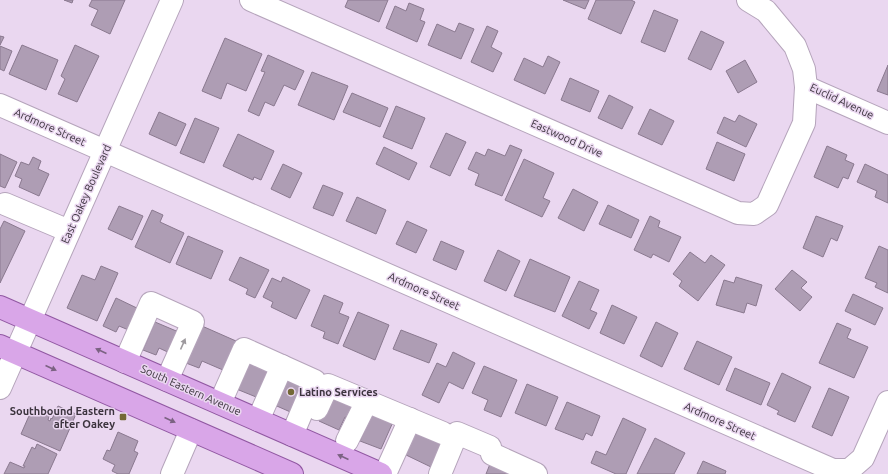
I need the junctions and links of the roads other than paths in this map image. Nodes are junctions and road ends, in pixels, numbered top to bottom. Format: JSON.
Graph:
{"nodes":[{"id":1,"x":172,"y":0,"type":"edge"},
{"id":2,"x":251,"y":0,"type":"edge"},
{"id":3,"x":748,"y":0,"type":"edge"},
{"id":4,"x":806,"y":87,"type":"junction"},
{"id":5,"x":0,"y":105,"type":"edge"},
{"id":6,"x":888,"y":122,"type":"edge"},
{"id":7,"x":105,"y":151,"type":"junction"},
{"id":8,"x":6,"y":204,"type":"dead end"},
{"id":9,"x":69,"y":232,"type":"junction"},
{"id":10,"x":0,"y":307,"type":"edge"},
{"id":11,"x":30,"y":320,"type":"junction"},
{"id":12,"x":8,"y":349,"type":"edge"},
{"id":13,"x":125,"y":362,"type":"junction"},
{"id":14,"x":282,"y":366,"type":"junction"},
{"id":15,"x":167,"y":380,"type":"junction"},
{"id":16,"x":0,"y":388,"type":"edge"},
{"id":17,"x":367,"y":401,"type":"junction"},
{"id":18,"x":888,"y":402,"type":"edge"},
{"id":19,"x":220,"y":403,"type":"junction"},
{"id":20,"x":410,"y":419,"type":"junction"},
{"id":21,"x":258,"y":420,"type":"junction"},
{"id":22,"x":191,"y":430,"type":"junction"},
{"id":23,"x":443,"y":433,"type":"dead end"},
{"id":24,"x":298,"y":437,"type":"junction"},
{"id":25,"x":347,"y":441,"type":"dead end"},
{"id":26,"x":529,"y":473,"type":"edge"},
{"id":27,"x":172,"y":474,"type":"edge"},
{"id":28,"x":292,"y":474,"type":"edge"},
{"id":29,"x":381,"y":474,"type":"edge"},
{"id":30,"x":440,"y":474,"type":"edge"}],
"edges":[{"from":1,"to":7,"type":"street","name":"East Oakey Boulevard"},
{"from":2,"to":4,"type":"street","name":"Eastwood Drive"},
{"from":3,"to":4,"type":"street","name":"Euclid Avenue"},
{"from":4,"to":6,"type":"street","name":"Euclid Avenue"},
{"from":5,"to":7,"type":"street","name":"Ardmore Street"},
{"from":7,"to":9,"type":"street","name":"East Oakey Boulevard"},
{"from":7,"to":18,"type":"street","name":"Ardmore Street"},
{"from":8,"to":9,"type":"street"},
{"from":9,"to":11,"type":"street","name":"East Oakey Boulevard"},
{"from":10,"to":11,"type":"main road","name":"South Eastern Avenue"},
{"from":11,"to":12,"type":"street","name":"East Oakey Boulevard"},
{"from":13,"to":11,"type":"main road","name":"South Eastern Avenue","one_way":true},
{"from":12,"to":16,"type":"street","name":"East Oakey Boulevard"},
{"from":12,"to":22,"type":"main road","one_way":true},
{"from":13,"to":15,"type":"main road","name":"South Eastern Avenue"},
{"from":15,"to":13,"type":"street","one_way":true},
{"from":14,"to":19,"type":"street"},
{"from":14,"to":21,"type":"street"},
{"from":14,"to":24,"type":"street"},
{"from":15,"to":19,"type":"main road","name":"South Eastern Avenue"},
{"from":17,"to":20,"type":"street"},
{"from":17,"to":24,"type":"street"},
{"from":17,"to":25,"type":"street"},
{"from":19,"to":21,"type":"main road","name":"South Eastern Avenue"},
{"from":20,"to":23,"type":"street"},
{"from":20,"to":29,"type":"street"},
{"from":21,"to":24,"type":"main road","name":"South Eastern Avenue"},
{"from":22,"to":27,"type":"street"},
{"from":22,"to":28,"type":"main road"},
{"from":29,"to":24,"type":"main road","name":"South Eastern Avenue","one_way":true},
{"from":26,"to":30,"type":"street"}]}
